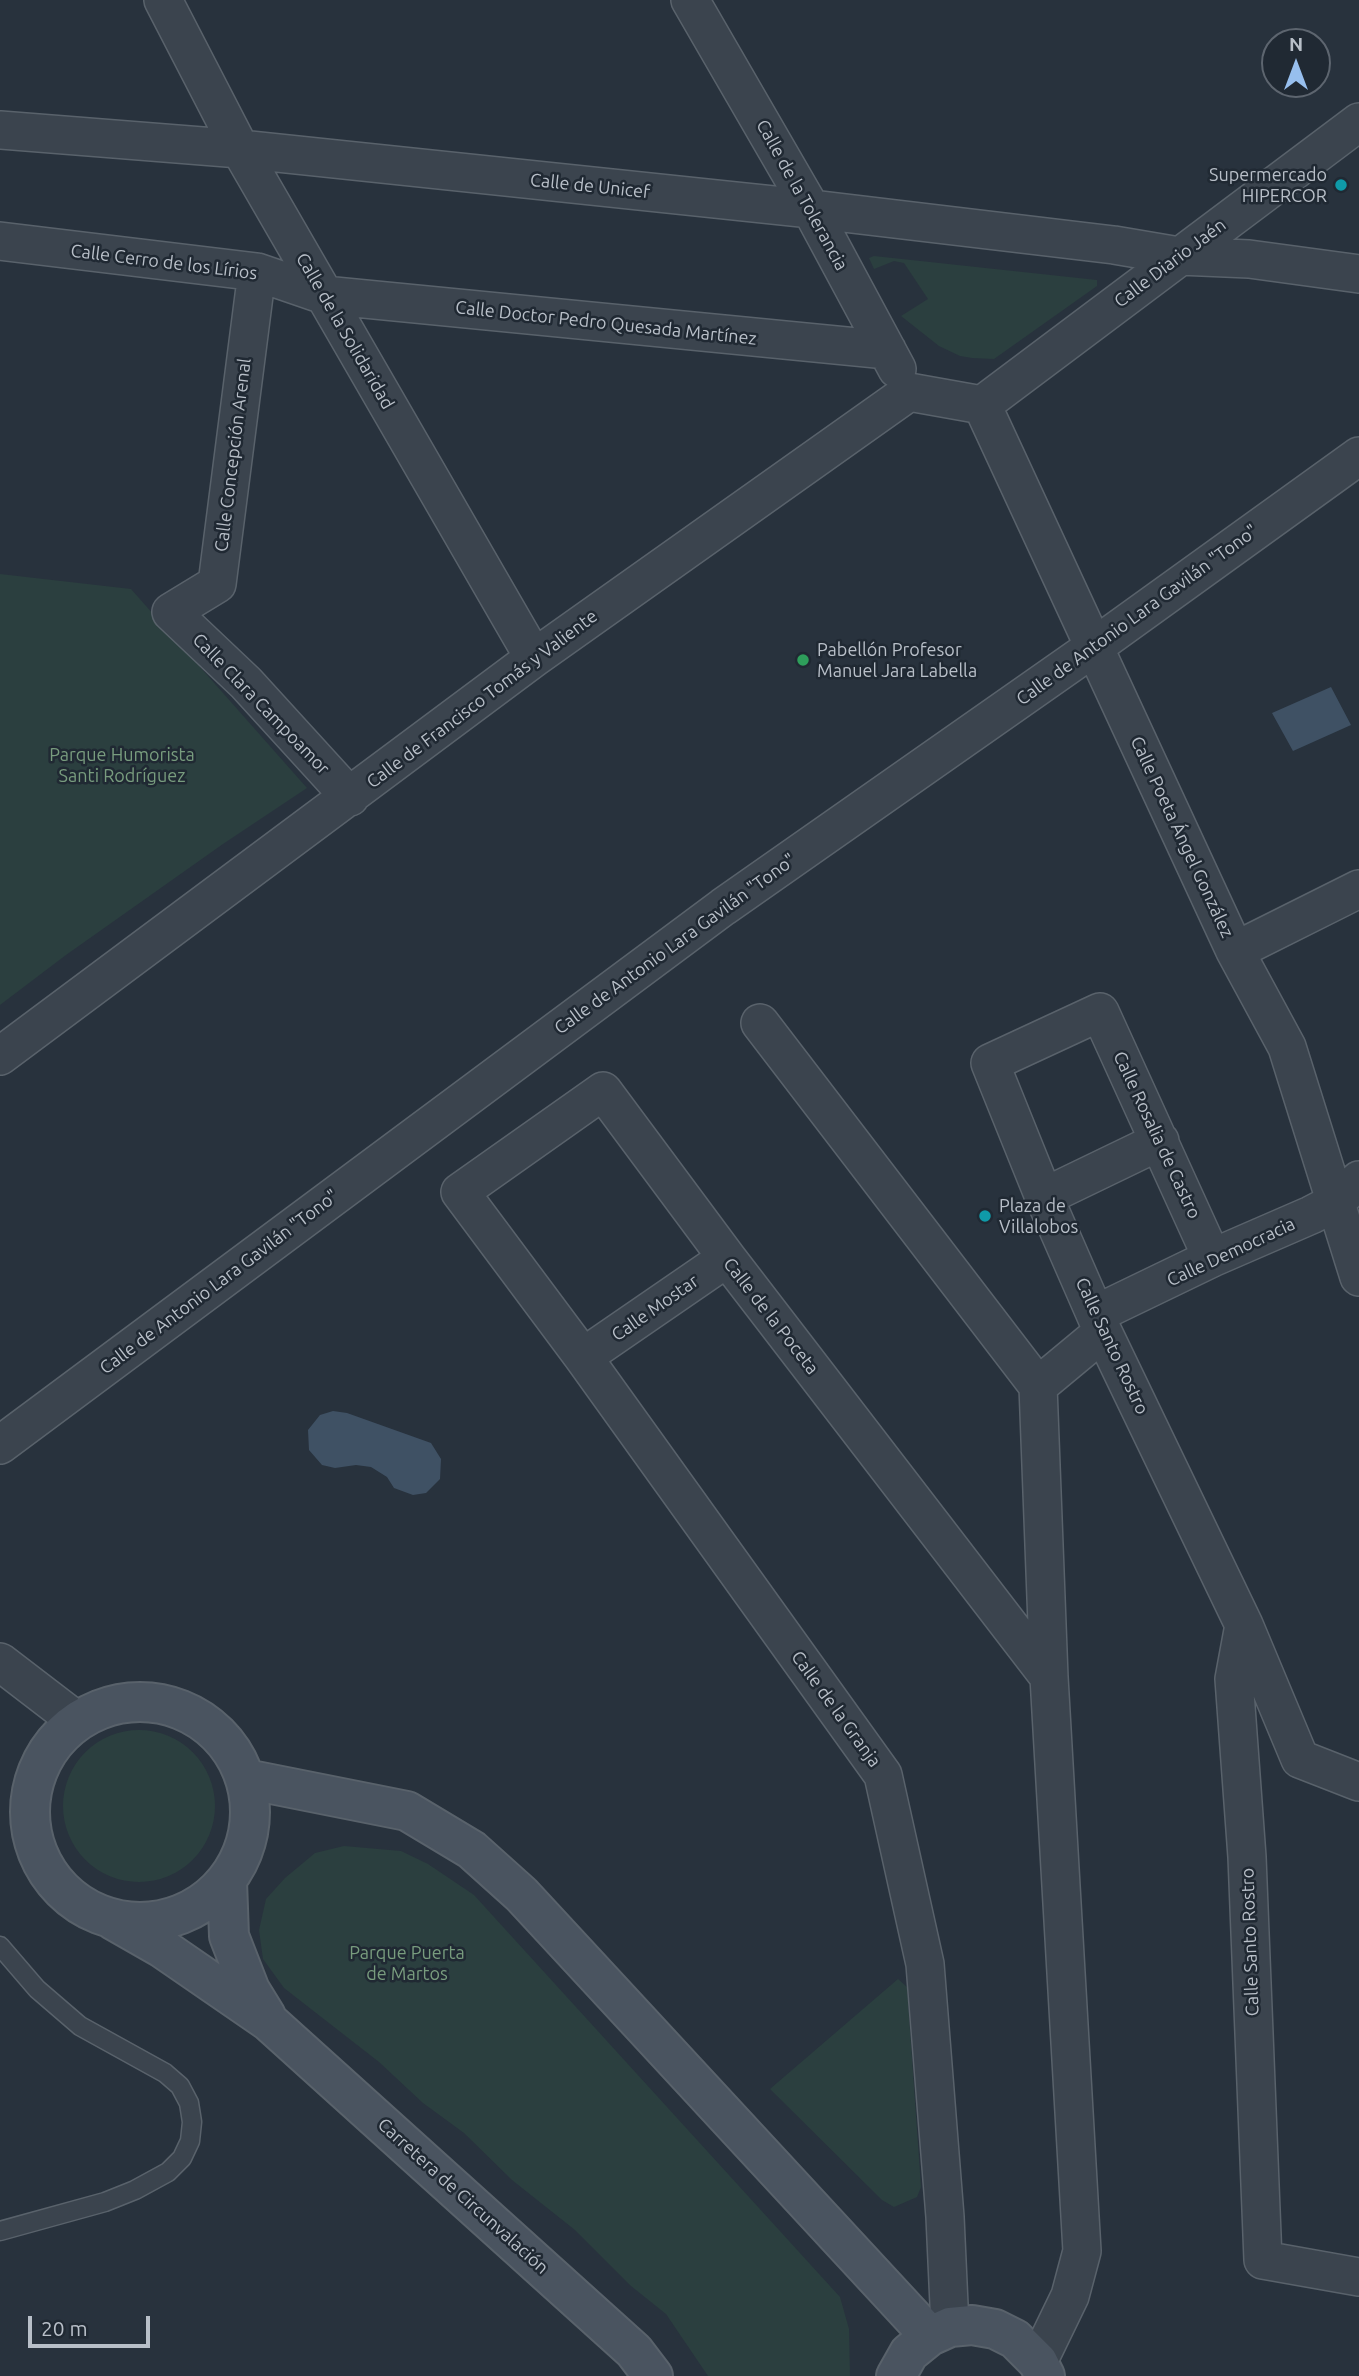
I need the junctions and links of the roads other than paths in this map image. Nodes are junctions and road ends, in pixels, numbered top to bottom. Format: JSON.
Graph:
{"nodes":[{"id":1,"x":163,"y":0,"type":"edge"},
{"id":2,"x":690,"y":0,"type":"edge"},
{"id":3,"x":1359,"y":122,"type":"edge"},
{"id":4,"x":0,"y":130,"type":"edge"},
{"id":5,"x":240,"y":149,"type":"junction"},
{"id":6,"x":811,"y":209,"type":"junction"},
{"id":7,"x":0,"y":242,"type":"edge"},
{"id":8,"x":1179,"y":256,"type":"junction"},
{"id":9,"x":257,"y":272,"type":"junction"},
{"id":10,"x":1359,"y":274,"type":"edge"},
{"id":11,"x":324,"y":295,"type":"junction"},
{"id":12,"x":887,"y":351,"type":"junction"},
{"id":13,"x":909,"y":392,"type":"junction"},
{"id":14,"x":982,"y":405,"type":"junction"},
{"id":15,"x":1359,"y":456,"type":"edge"},
{"id":16,"x":171,"y":612,"type":"joint"},
{"id":17,"x":1094,"y":647,"type":"junction"},
{"id":18,"x":534,"y":658,"type":"junction"},
{"id":19,"x":350,"y":797,"type":"junction"},
{"id":20,"x":1359,"y":889,"type":"edge"},
{"id":21,"x":1235,"y":951,"type":"junction"},
{"id":22,"x":1100,"y":1012,"type":"joint"},
{"id":23,"x":760,"y":1023,"type":"dead end"},
{"id":24,"x":0,"y":1056,"type":"edge"},
{"id":25,"x":1160,"y":1141,"type":"junction"},
{"id":26,"x":1348,"y":1191,"type":"edge"},
{"id":27,"x":460,"y":1192,"type":"joint"},
{"id":28,"x":1044,"y":1197,"type":"junction"},
{"id":29,"x":727,"y":1258,"type":"junction"},
{"id":30,"x":1212,"y":1258,"type":"junction"},
{"id":31,"x":1359,"y":1277,"type":"edge"},
{"id":32,"x":1100,"y":1323,"type":"junction"},
{"id":33,"x":583,"y":1357,"type":"junction"},
{"id":34,"x":1038,"y":1386,"type":"junction"},
{"id":35,"x":0,"y":1445,"type":"edge"},
{"id":36,"x":1244,"y":1625,"type":"junction"},
{"id":37,"x":0,"y":1662,"type":"edge"},
{"id":38,"x":1049,"y":1677,"type":"junction"},
{"id":39,"x":77,"y":1721,"type":"junction"},
{"id":40,"x":246,"y":1779,"type":"junction"},
{"id":41,"x":1359,"y":1782,"type":"edge"},
{"id":42,"x":15,"y":1831,"type":"edge"},
{"id":43,"x":227,"y":1881,"type":"junction"},
{"id":44,"x":113,"y":1920,"type":"junction"},
{"id":45,"x":0,"y":1946,"type":"edge"},
{"id":46,"x":268,"y":2021,"type":"junction"},
{"id":47,"x":0,"y":2231,"type":"edge"},
{"id":48,"x":1359,"y":2277,"type":"edge"},
{"id":49,"x":940,"y":2332,"type":"junction"},
{"id":50,"x":1041,"y":2369,"type":"edge"},
{"id":51,"x":653,"y":2376,"type":"edge"},
{"id":52,"x":896,"y":2376,"type":"edge"}],
"edges":[{"from":1,"to":5,"type":"street","name":"Calle de la Solidaridad"},
{"from":2,"to":6,"type":"street","name":"Calle de la Tolerancia"},
{"from":3,"to":8,"type":"street","name":"Calle Diario Jaén"},
{"from":4,"to":5,"type":"street","name":"Calle de Unicef"},
{"from":5,"to":6,"type":"street","name":"Calle de Unicef"},
{"from":5,"to":11,"type":"street","name":"Calle de la Solidaridad"},
{"from":6,"to":8,"type":"street","name":"Calle de Unicef"},
{"from":6,"to":12,"type":"street","name":"Calle de la Tolerancia"},
{"from":7,"to":9,"type":"street","name":"Calle Cerro de los Lírios"},
{"from":8,"to":10,"type":"street","name":"Calle de Unicef"},
{"from":8,"to":14,"type":"street","name":"Calle Diario Jaén"},
{"from":9,"to":11,"type":"street","name":"Calle Cerro de los Lírios"},
{"from":9,"to":16,"type":"street","name":"Calle Concepción Arenal"},
{"from":11,"to":12,"type":"street","name":"Calle Doctor Pedro Quesada Martínez"},
{"from":11,"to":18,"type":"street","name":"Calle de la Solidaridad"},
{"from":12,"to":13,"type":"street","name":"Calle de la Tolerancia"},
{"from":13,"to":14,"type":"street"},
{"from":13,"to":18,"type":"street","name":"Calle de Francisco Tomás y Valiente"},
{"from":14,"to":17,"type":"street","name":"Calle Poeta Ángel González"},
{"from":15,"to":17,"type":"street","name":"Calle de Antonio Lara Gavilán \"Tono\""},
{"from":16,"to":19,"type":"street","name":"Calle Clara Campoamor"},
{"from":17,"to":21,"type":"street","name":"Calle Poeta Ángel González"},
{"from":17,"to":35,"type":"street","name":"Calle de Antonio Lara Gavilán \"Tono\""},
{"from":18,"to":19,"type":"street","name":"Calle de Francisco Tomás y Valiente"},
{"from":19,"to":24,"type":"street","name":"Calle de Francisco Tomás y Valiente"},
{"from":20,"to":21,"type":"street"},
{"from":21,"to":26,"type":"street","name":"Calle Poeta Ángel González"},
{"from":22,"to":25,"type":"street","name":"Calle Rosalia de Castro"},
{"from":22,"to":28,"type":"street","name":"Calle Santo Rostro"},
{"from":23,"to":34,"type":"street"},
{"from":25,"to":28,"type":"street"},
{"from":25,"to":30,"type":"street","name":"Calle Rosalia de Castro"},
{"from":26,"to":30,"type":"street","name":"Calle Democracia"},
{"from":26,"to":31,"type":"street","name":"Calle Poeta Ángel González"},
{"from":27,"to":29,"type":"street","name":"Calle de la Poceta"},
{"from":27,"to":33,"type":"street","name":"Calle de la Granja"},
{"from":28,"to":32,"type":"street","name":"Calle Santo Rostro"},
{"from":29,"to":33,"type":"street","name":"Calle Mostar"},
{"from":29,"to":38,"type":"street","name":"Calle de la Poceta"},
{"from":30,"to":32,"type":"street","name":"Calle Democracia"},
{"from":32,"to":34,"type":"street","name":"Calle Democracia"},
{"from":32,"to":36,"type":"street","name":"Calle Santo Rostro"},
{"from":33,"to":49,"type":"street","name":"Calle de la Granja"},
{"from":34,"to":38,"type":"street"},
{"from":36,"to":41,"type":"street","name":"Calle Santo Rostro"},
{"from":36,"to":48,"type":"street","name":"Calle Santo Rostro"},
{"from":37,"to":39,"type":"street"},
{"from":38,"to":50,"type":"street"},
{"from":39,"to":40,"type":"main road"},
{"from":39,"to":42,"type":"main road"},
{"from":40,"to":43,"type":"main road"},
{"from":40,"to":49,"type":"main road"},
{"from":42,"to":44,"type":"main road"},
{"from":43,"to":44,"type":"main road"},
{"from":43,"to":46,"type":"main road"},
{"from":44,"to":46,"type":"main road"},
{"from":45,"to":47,"type":"lane"},
{"from":46,"to":51,"type":"main road","name":"Carretera de Circunvalación"},
{"from":49,"to":50,"type":"main road"},
{"from":49,"to":52,"type":"main road"}]}
